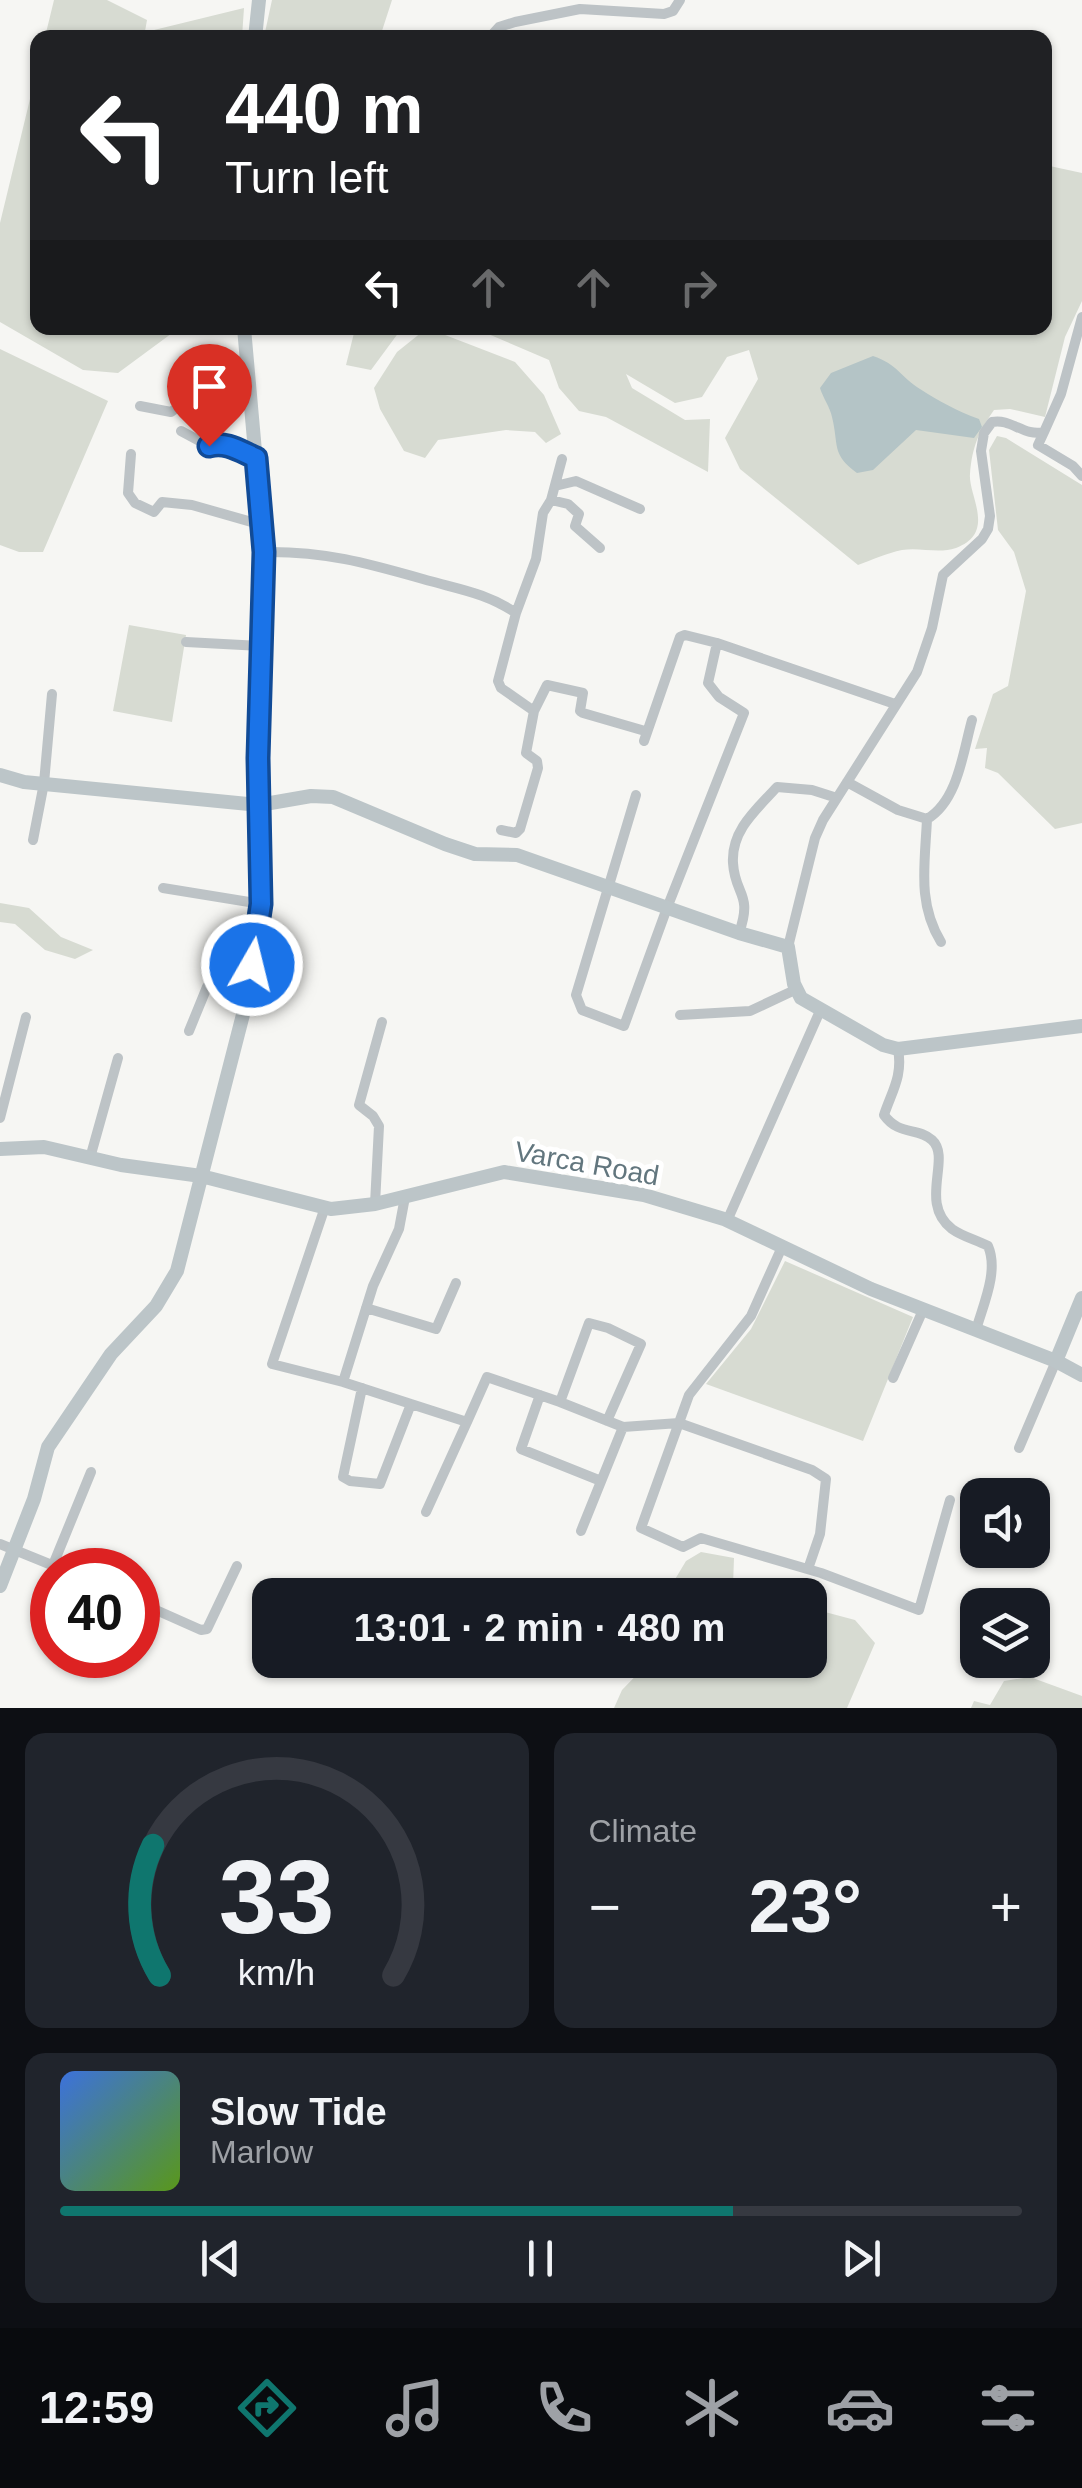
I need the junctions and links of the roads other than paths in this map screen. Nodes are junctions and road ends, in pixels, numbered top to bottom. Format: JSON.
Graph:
{"nodes":[{"id":1,"x":260,"y":0,"type":"edge"},
{"id":2,"x":680,"y":0,"type":"edge"},
{"id":3,"x":256,"y":30,"type":"edge"},
{"id":4,"x":497,"y":30,"type":"edge"},
{"id":5,"x":1082,"y":317,"type":"edge"},
{"id":6,"x":245,"y":335,"type":"edge"},
{"id":7,"x":248,"y":377,"type":"junction"},
{"id":8,"x":140,"y":406,"type":"dead end"},
{"id":9,"x":181,"y":432,"type":"dead end"},
{"id":10,"x":1044,"y":432,"type":"junction"},
{"id":11,"x":131,"y":454,"type":"dead end"},
{"id":12,"x":256,"y":458,"type":"junction"},
{"id":13,"x":562,"y":458,"type":"dead end"},
{"id":14,"x":1082,"y":476,"type":"edge"},
{"id":15,"x":555,"y":486,"type":"junction"},
{"id":16,"x":551,"y":500,"type":"junction"},
{"id":17,"x":640,"y":509,"type":"dead end"},
{"id":18,"x":262,"y":525,"type":"junction"},
{"id":19,"x":600,"y":548,"type":"dead end"},
{"id":20,"x":264,"y":552,"type":"junction"},
{"id":21,"x":516,"y":613,"type":"junction"},
{"id":22,"x":186,"y":642,"type":"dead end"},
{"id":23,"x":718,"y":642,"type":"junction"},
{"id":24,"x":261,"y":646,"type":"junction"},
{"id":25,"x":52,"y":694,"type":"dead end"},
{"id":26,"x":896,"y":704,"type":"junction"},
{"id":27,"x":534,"y":711,"type":"junction"},
{"id":28,"x":972,"y":720,"type":"dead end"},
{"id":29,"x":0,"y":775,"type":"edge"},
{"id":30,"x":848,"y":782,"type":"junction"},
{"id":31,"x":44,"y":783,"type":"junction"},
{"id":32,"x":636,"y":795,"type":"dead end"},
{"id":33,"x":837,"y":798,"type":"junction"},
{"id":34,"x":258,"y":805,"type":"junction"},
{"id":35,"x":927,"y":819,"type":"junction"},
{"id":36,"x":500,"y":830,"type":"dead end"},
{"id":37,"x":33,"y":840,"type":"dead end"},
{"id":38,"x":607,"y":887,"type":"junction"},
{"id":39,"x":163,"y":888,"type":"dead end"},
{"id":40,"x":261,"y":904,"type":"junction"},
{"id":41,"x":666,"y":908,"type":"junction"},
{"id":42,"x":738,"y":933,"type":"junction"},
{"id":43,"x":941,"y":942,"type":"dead end"},
{"id":44,"x":788,"y":946,"type":"junction"},
{"id":45,"x":797,"y":989,"type":"junction"},
{"id":46,"x":248,"y":995,"type":"junction"},
{"id":47,"x":820,"y":1011,"type":"junction"},
{"id":48,"x":680,"y":1015,"type":"dead end"},
{"id":49,"x":26,"y":1017,"type":"dead end"},
{"id":50,"x":382,"y":1022,"type":"dead end"},
{"id":51,"x":1082,"y":1026,"type":"edge"},
{"id":52,"x":189,"y":1031,"type":"dead end"},
{"id":53,"x":898,"y":1048,"type":"junction"},
{"id":54,"x":118,"y":1058,"type":"dead end"},
{"id":55,"x":0,"y":1118,"type":"edge"},
{"id":56,"x":0,"y":1149,"type":"edge"},
{"id":57,"x":90,"y":1158,"type":"junction"},
{"id":58,"x":202,"y":1176,"type":"junction"},
{"id":59,"x":405,"y":1197,"type":"junction"},
{"id":60,"x":375,"y":1204,"type":"junction"},
{"id":61,"x":325,"y":1207,"type":"junction"},
{"id":62,"x":727,"y":1220,"type":"junction"},
{"id":63,"x":782,"y":1247,"type":"junction"},
{"id":64,"x":456,"y":1283,"type":"dead end"},
{"id":65,"x":1082,"y":1298,"type":"edge"},
{"id":66,"x":366,"y":1308,"type":"junction"},
{"id":67,"x":923,"y":1310,"type":"junction"},
{"id":68,"x":976,"y":1330,"type":"junction"},
{"id":69,"x":1056,"y":1361,"type":"junction"},
{"id":70,"x":1082,"y":1375,"type":"edge"},
{"id":71,"x":893,"y":1378,"type":"dead end"},
{"id":72,"x":344,"y":1382,"type":"junction"},
{"id":73,"x":362,"y":1388,"type":"junction"},
{"id":74,"x":540,"y":1395,"type":"junction"},
{"id":75,"x":560,"y":1402,"type":"junction"},
{"id":76,"x":411,"y":1404,"type":"junction"},
{"id":77,"x":607,"y":1420,"type":"junction"},
{"id":78,"x":467,"y":1422,"type":"junction"},
{"id":79,"x":679,"y":1423,"type":"junction"},
{"id":80,"x":623,"y":1427,"type":"junction"},
{"id":81,"x":1019,"y":1448,"type":"dead end"},
{"id":82,"x":92,"y":1472,"type":"dead end"},
{"id":83,"x":601,"y":1481,"type":"junction"},
{"id":84,"x":950,"y":1500,"type":"dead end"},
{"id":85,"x":426,"y":1512,"type":"dead end"},
{"id":86,"x":581,"y":1531,"type":"dead end"},
{"id":87,"x":7,"y":1546,"type":"edge"},
{"id":88,"x":66,"y":1548,"type":"edge"},
{"id":89,"x":237,"y":1566,"type":"dead end"},
{"id":90,"x":808,"y":1569,"type":"junction"},
{"id":91,"x":0,"y":1586,"type":"edge"},
{"id":92,"x":160,"y":1612,"type":"edge"}],
"edges":[{"from":1,"to":3,"type":"street"},
{"from":2,"to":4,"type":"street"},
{"from":5,"to":10,"type":"street"},
{"from":6,"to":7,"type":"street"},
{"from":7,"to":8,"type":"street"},
{"from":7,"to":12,"type":"street"},
{"from":9,"to":12,"type":"street"},
{"from":10,"to":14,"type":"street"},
{"from":10,"to":26,"type":"street"},
{"from":11,"to":18,"type":"street"},
{"from":12,"to":18,"type":"street"},
{"from":13,"to":15,"type":"street"},
{"from":15,"to":16,"type":"street"},
{"from":15,"to":17,"type":"street"},
{"from":16,"to":19,"type":"street"},
{"from":16,"to":21,"type":"street"},
{"from":18,"to":20,"type":"street"},
{"from":20,"to":21,"type":"street"},
{"from":20,"to":24,"type":"street"},
{"from":21,"to":27,"type":"street"},
{"from":22,"to":24,"type":"street"},
{"from":23,"to":26,"type":"street"},
{"from":23,"to":27,"type":"street"},
{"from":23,"to":41,"type":"street"},
{"from":24,"to":34,"type":"street"},
{"from":25,"to":31,"type":"street"},
{"from":26,"to":30,"type":"street"},
{"from":27,"to":36,"type":"street"},
{"from":28,"to":35,"type":"street"},
{"from":29,"to":31,"type":"street"},
{"from":30,"to":33,"type":"street"},
{"from":30,"to":35,"type":"street"},
{"from":31,"to":34,"type":"street"},
{"from":31,"to":37,"type":"street"},
{"from":32,"to":38,"type":"street"},
{"from":33,"to":42,"type":"street"},
{"from":33,"to":44,"type":"street"},
{"from":34,"to":38,"type":"street"},
{"from":34,"to":40,"type":"street"},
{"from":35,"to":43,"type":"street"},
{"from":38,"to":41,"type":"street"},
{"from":38,"to":41,"type":"street"},
{"from":39,"to":40,"type":"street"},
{"from":40,"to":46,"type":"street"},
{"from":41,"to":42,"type":"street"},
{"from":42,"to":44,"type":"street"},
{"from":44,"to":45,"type":"street"},
{"from":45,"to":47,"type":"street"},
{"from":45,"to":48,"type":"street"},
{"from":46,"to":52,"type":"street"},
{"from":46,"to":58,"type":"street"},
{"from":47,"to":53,"type":"street"},
{"from":47,"to":62,"type":"street"},
{"from":49,"to":55,"type":"street"},
{"from":50,"to":60,"type":"street"},
{"from":51,"to":53,"type":"street"},
{"from":53,"to":68,"type":"street"},
{"from":54,"to":57,"type":"street"},
{"from":56,"to":57,"type":"street","name":"Varca Road"},
{"from":57,"to":58,"type":"street","name":"Varca Road"},
{"from":58,"to":61,"type":"street","name":"Varca Road"},
{"from":58,"to":87,"type":"street"},
{"from":59,"to":60,"type":"street","name":"Varca Road"},
{"from":59,"to":62,"type":"street","name":"Varca Road"},
{"from":59,"to":66,"type":"street"},
{"from":60,"to":61,"type":"street","name":"Varca Road"},
{"from":61,"to":72,"type":"street"},
{"from":62,"to":63,"type":"street","name":"Varca Road"},
{"from":63,"to":67,"type":"street","name":"Varca Road"},
{"from":63,"to":79,"type":"street"},
{"from":64,"to":66,"type":"street"},
{"from":65,"to":69,"type":"street"},
{"from":66,"to":72,"type":"street"},
{"from":67,"to":68,"type":"street","name":"Varca Road"},
{"from":67,"to":71,"type":"street"},
{"from":68,"to":69,"type":"street","name":"Varca Road"},
{"from":69,"to":70,"type":"street","name":"Varca Road"},
{"from":69,"to":81,"type":"street"},
{"from":72,"to":73,"type":"street"},
{"from":73,"to":76,"type":"street"},
{"from":73,"to":76,"type":"street"},
{"from":74,"to":75,"type":"street"},
{"from":74,"to":78,"type":"street"},
{"from":74,"to":83,"type":"street"},
{"from":75,"to":77,"type":"street"},
{"from":75,"to":77,"type":"street"},
{"from":76,"to":78,"type":"street"},
{"from":77,"to":80,"type":"street"},
{"from":78,"to":85,"type":"street"},
{"from":79,"to":80,"type":"street"},
{"from":79,"to":90,"type":"street"},
{"from":79,"to":90,"type":"street"},
{"from":80,"to":83,"type":"street"},
{"from":82,"to":88,"type":"street"},
{"from":83,"to":86,"type":"street"},
{"from":84,"to":90,"type":"street"},
{"from":87,"to":91,"type":"street"},
{"from":89,"to":92,"type":"street"}]}
